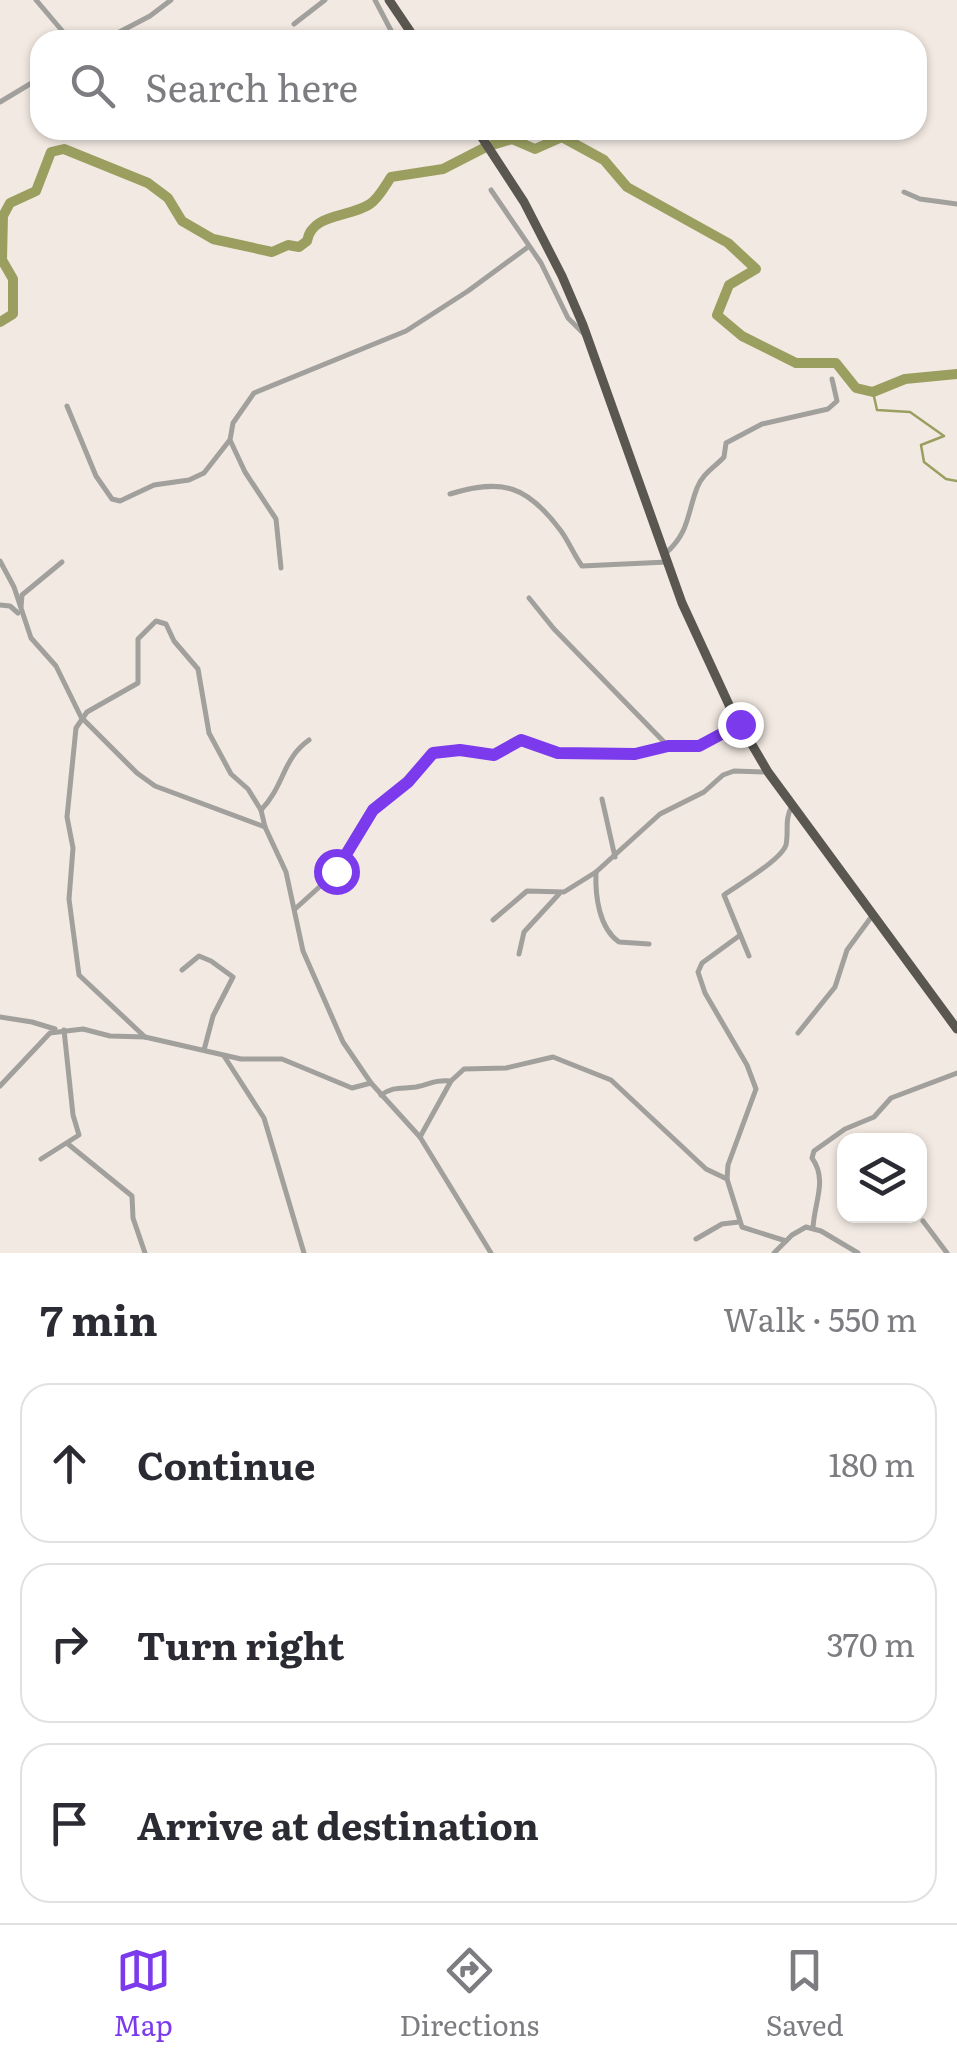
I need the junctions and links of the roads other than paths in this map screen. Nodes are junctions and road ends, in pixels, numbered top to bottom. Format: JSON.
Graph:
{"nodes":[{"id":1,"x":36,"y":0,"type":"edge"},
{"id":2,"x":171,"y":0,"type":"edge"},
{"id":3,"x":324,"y":0,"type":"edge"},
{"id":4,"x":374,"y":0,"type":"edge"},
{"id":5,"x":389,"y":0,"type":"edge"},
{"id":6,"x":294,"y":24,"type":"dead end"},
{"id":7,"x":62,"y":30,"type":"edge"},
{"id":8,"x":123,"y":30,"type":"edge"},
{"id":9,"x":390,"y":30,"type":"edge"},
{"id":10,"x":409,"y":30,"type":"edge"},
{"id":11,"x":30,"y":84,"type":"edge"},
{"id":12,"x":0,"y":102,"type":"edge"},
{"id":13,"x":482,"y":140,"type":"edge"},
{"id":14,"x":491,"y":190,"type":"dead end"},
{"id":15,"x":904,"y":192,"type":"dead end"},
{"id":16,"x":957,"y":204,"type":"edge"},
{"id":17,"x":528,"y":246,"type":"junction"},
{"id":18,"x":587,"y":336,"type":"junction"},
{"id":19,"x":832,"y":379,"type":"dead end"},
{"id":20,"x":67,"y":406,"type":"dead end"},
{"id":21,"x":230,"y":440,"type":"junction"},
{"id":22,"x":450,"y":494,"type":"dead end"},
{"id":23,"x":665,"y":559,"type":"junction"},
{"id":24,"x":0,"y":561,"type":"edge"},
{"id":25,"x":62,"y":562,"type":"dead end"},
{"id":26,"x":281,"y":568,"type":"dead end"},
{"id":27,"x":529,"y":598,"type":"dead end"},
{"id":28,"x":0,"y":605,"type":"edge"},
{"id":29,"x":20,"y":615,"type":"junction"},
{"id":30,"x":81,"y":716,"type":"junction"},
{"id":31,"x":740,"y":724,"type":"junction"},
{"id":32,"x":309,"y":740,"type":"dead end"},
{"id":33,"x":668,"y":746,"type":"junction"},
{"id":34,"x":768,"y":772,"type":"junction"},
{"id":35,"x":602,"y":799,"type":"dead end"},
{"id":36,"x":792,"y":806,"type":"junction"},
{"id":37,"x":261,"y":810,"type":"junction"},
{"id":38,"x":265,"y":828,"type":"junction"},
{"id":39,"x":615,"y":857,"type":"junction"},
{"id":40,"x":596,"y":872,"type":"junction"},
{"id":41,"x":558,"y":894,"type":"junction"},
{"id":42,"x":295,"y":909,"type":"junction"},
{"id":43,"x":872,"y":916,"type":"junction"},
{"id":44,"x":492,"y":920,"type":"dead end"},
{"id":45,"x":739,"y":936,"type":"junction"},
{"id":46,"x":648,"y":944,"type":"dead end"},
{"id":47,"x":519,"y":954,"type":"dead end"},
{"id":48,"x":749,"y":956,"type":"dead end"},
{"id":49,"x":182,"y":970,"type":"dead end"},
{"id":50,"x":0,"y":1018,"type":"edge"},
{"id":51,"x":61,"y":1030,"type":"junction"},
{"id":52,"x":957,"y":1030,"type":"edge"},
{"id":53,"x":798,"y":1033,"type":"dead end"},
{"id":54,"x":145,"y":1037,"type":"junction"},
{"id":55,"x":204,"y":1050,"type":"junction"},
{"id":56,"x":224,"y":1056,"type":"junction"},
{"id":57,"x":957,"y":1074,"type":"edge"},
{"id":58,"x":451,"y":1081,"type":"junction"},
{"id":59,"x":371,"y":1084,"type":"junction"},
{"id":60,"x":0,"y":1086,"type":"edge"},
{"id":61,"x":381,"y":1095,"type":"junction"},
{"id":62,"x":420,"y":1137,"type":"junction"},
{"id":63,"x":67,"y":1144,"type":"junction"},
{"id":64,"x":41,"y":1159,"type":"dead end"},
{"id":65,"x":727,"y":1180,"type":"junction"},
{"id":66,"x":739,"y":1222,"type":"junction"},
{"id":67,"x":924,"y":1223,"type":"edge"},
{"id":68,"x":812,"y":1228,"type":"junction"},
{"id":69,"x":696,"y":1239,"type":"dead end"},
{"id":70,"x":786,"y":1241,"type":"junction"},
{"id":71,"x":303,"y":1251,"type":"edge"},
{"id":72,"x":145,"y":1253,"type":"edge"},
{"id":73,"x":294,"y":1253,"type":"edge"},
{"id":74,"x":491,"y":1253,"type":"edge"},
{"id":75,"x":774,"y":1253,"type":"edge"},
{"id":76,"x":858,"y":1253,"type":"edge"},
{"id":77,"x":947,"y":1253,"type":"edge"}],
"edges":[{"from":1,"to":7,"type":"street"},
{"from":2,"to":8,"type":"street"},
{"from":3,"to":6,"type":"street"},
{"from":4,"to":9,"type":"street"},
{"from":5,"to":10,"type":"highway"},
{"from":11,"to":12,"type":"street"},
{"from":13,"to":18,"type":"highway"},
{"from":14,"to":17,"type":"street"},
{"from":15,"to":16,"type":"street"},
{"from":17,"to":18,"type":"street"},
{"from":17,"to":21,"type":"street"},
{"from":18,"to":23,"type":"highway"},
{"from":19,"to":23,"type":"street"},
{"from":20,"to":21,"type":"street"},
{"from":21,"to":26,"type":"street"},
{"from":22,"to":23,"type":"street"},
{"from":23,"to":31,"type":"highway"},
{"from":24,"to":29,"type":"street"},
{"from":25,"to":29,"type":"street"},
{"from":27,"to":33,"type":"street"},
{"from":28,"to":29,"type":"street"},
{"from":29,"to":30,"type":"street"},
{"from":30,"to":37,"type":"street"},
{"from":30,"to":38,"type":"street"},
{"from":30,"to":54,"type":"street"},
{"from":31,"to":33,"type":"street"},
{"from":31,"to":34,"type":"highway"},
{"from":32,"to":37,"type":"street"},
{"from":33,"to":42,"type":"street"},
{"from":34,"to":36,"type":"highway"},
{"from":34,"to":39,"type":"street"},
{"from":35,"to":39,"type":"street"},
{"from":36,"to":43,"type":"highway"},
{"from":36,"to":45,"type":"street"},
{"from":37,"to":38,"type":"street"},
{"from":38,"to":42,"type":"street"},
{"from":39,"to":40,"type":"street"},
{"from":40,"to":41,"type":"street"},
{"from":40,"to":46,"type":"street"},
{"from":41,"to":44,"type":"street"},
{"from":41,"to":47,"type":"street"},
{"from":42,"to":59,"type":"street"},
{"from":43,"to":52,"type":"highway"},
{"from":43,"to":53,"type":"street"},
{"from":45,"to":48,"type":"street"},
{"from":45,"to":65,"type":"street"},
{"from":49,"to":55,"type":"street"},
{"from":50,"to":51,"type":"street"},
{"from":51,"to":54,"type":"street"},
{"from":51,"to":60,"type":"street"},
{"from":51,"to":63,"type":"street"},
{"from":54,"to":55,"type":"street"},
{"from":55,"to":56,"type":"street"},
{"from":56,"to":59,"type":"street"},
{"from":56,"to":71,"type":"street"},
{"from":57,"to":68,"type":"street"},
{"from":58,"to":61,"type":"street"},
{"from":58,"to":62,"type":"street"},
{"from":58,"to":65,"type":"street"},
{"from":59,"to":61,"type":"street"},
{"from":61,"to":62,"type":"street"},
{"from":62,"to":74,"type":"street"},
{"from":63,"to":64,"type":"street"},
{"from":63,"to":72,"type":"street"},
{"from":65,"to":66,"type":"street"},
{"from":66,"to":69,"type":"street"},
{"from":66,"to":70,"type":"street"},
{"from":67,"to":77,"type":"street"},
{"from":68,"to":70,"type":"street"},
{"from":68,"to":76,"type":"street"},
{"from":70,"to":75,"type":"street"},
{"from":71,"to":73,"type":"street"}]}
